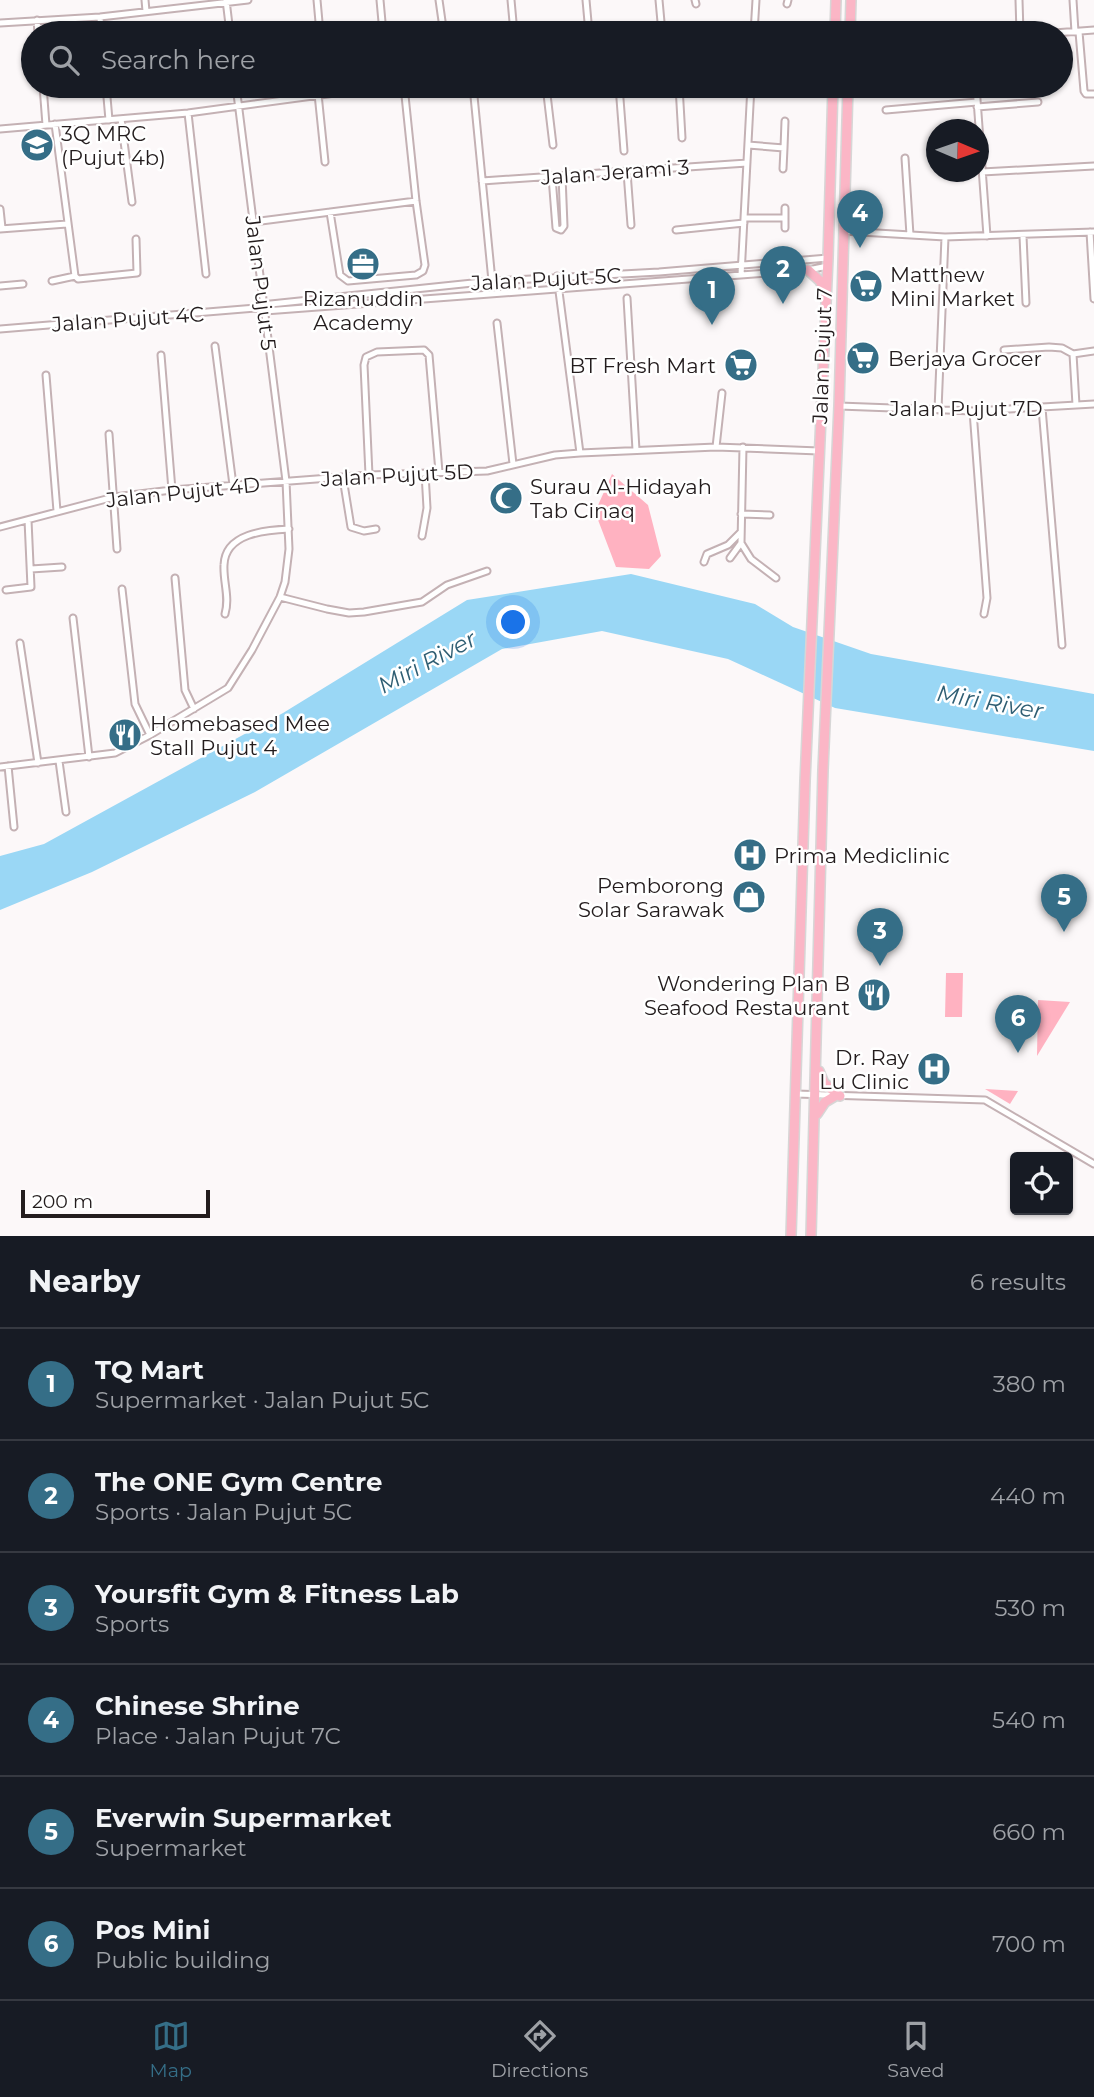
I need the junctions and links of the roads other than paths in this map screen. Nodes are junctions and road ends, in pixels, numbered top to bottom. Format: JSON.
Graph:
{"nodes":[{"id":1,"x":145,"y":0,"type":"edge"},
{"id":2,"x":248,"y":0,"type":"edge"},
{"id":3,"x":317,"y":0,"type":"edge"},
{"id":4,"x":380,"y":0,"type":"edge"},
{"id":5,"x":439,"y":0,"type":"edge"},
{"id":6,"x":511,"y":0,"type":"edge"},
{"id":7,"x":586,"y":0,"type":"edge"},
{"id":8,"x":659,"y":0,"type":"edge"},
{"id":9,"x":756,"y":0,"type":"edge"},
{"id":10,"x":836,"y":0,"type":"edge"},
{"id":11,"x":851,"y":0,"type":"edge"},
{"id":12,"x":1018,"y":0,"type":"edge"},
{"id":13,"x":1073,"y":0,"type":"edge"},
{"id":14,"x":226,"y":1,"type":"edge"},
{"id":15,"x":146,"y":11,"type":"junction"},
{"id":16,"x":100,"y":17,"type":"junction"},
{"id":17,"x":37,"y":20,"type":"joint"},
{"id":18,"x":21,"y":21,"type":"edge"},
{"id":19,"x":25,"y":21,"type":"edge"},
{"id":20,"x":100,"y":21,"type":"edge"},
{"id":21,"x":228,"y":21,"type":"edge"},
{"id":22,"x":319,"y":21,"type":"edge"},
{"id":23,"x":382,"y":21,"type":"edge"},
{"id":24,"x":442,"y":21,"type":"edge"},
{"id":25,"x":513,"y":21,"type":"edge"},
{"id":26,"x":588,"y":21,"type":"edge"},
{"id":27,"x":661,"y":21,"type":"edge"},
{"id":28,"x":755,"y":21,"type":"edge"},
{"id":29,"x":835,"y":21,"type":"edge"},
{"id":30,"x":850,"y":21,"type":"edge"},
{"id":31,"x":1019,"y":21,"type":"edge"},
{"id":32,"x":0,"y":23,"type":"edge"},
{"id":33,"x":1094,"y":30,"type":"edge"},
{"id":34,"x":1073,"y":32,"type":"edge"},
{"id":35,"x":1077,"y":32,"type":"junction"},
{"id":36,"x":1094,"y":94,"type":"edge"},
{"id":37,"x":44,"y":98,"type":"edge"},
{"id":38,"x":107,"y":98,"type":"edge"},
{"id":39,"x":238,"y":98,"type":"edge"},
{"id":40,"x":292,"y":98,"type":"edge"},
{"id":41,"x":318,"y":98,"type":"edge"},
{"id":42,"x":405,"y":98,"type":"edge"},
{"id":43,"x":474,"y":98,"type":"edge"},
{"id":44,"x":547,"y":98,"type":"edge"},
{"id":45,"x":620,"y":98,"type":"edge"},
{"id":46,"x":680,"y":98,"type":"edge"},
{"id":47,"x":750,"y":98,"type":"edge"},
{"id":48,"x":833,"y":98,"type":"edge"},
{"id":49,"x":847,"y":98,"type":"edge"},
{"id":50,"x":977,"y":98,"type":"edge"},
{"id":51,"x":1038,"y":102,"type":"dead end"},
{"id":52,"x":977,"y":104,"type":"junction"},
{"id":53,"x":239,"y":106,"type":"junction"},
{"id":54,"x":886,"y":110,"type":"dead end"},
{"id":55,"x":188,"y":113,"type":"junction"},
{"id":56,"x":121,"y":119,"type":"junction"},
{"id":57,"x":978,"y":119,"type":"edge"},
{"id":58,"x":110,"y":120,"type":"junction"},
{"id":59,"x":785,"y":121,"type":"dead end"},
{"id":60,"x":55,"y":124,"type":"junction"},
{"id":61,"x":47,"y":125,"type":"junction"},
{"id":62,"x":0,"y":129,"type":"edge"},
{"id":63,"x":682,"y":138,"type":"dead end"},
{"id":64,"x":553,"y":145,"type":"dead end"},
{"id":65,"x":748,"y":145,"type":"junction"},
{"id":66,"x":784,"y":148,"type":"junction"},
{"id":67,"x":624,"y":151,"type":"dead end"},
{"id":68,"x":905,"y":158,"type":"dead end"},
{"id":69,"x":325,"y":162,"type":"dead end"},
{"id":70,"x":747,"y":163,"type":"junction"},
{"id":71,"x":1094,"y":166,"type":"edge"},
{"id":72,"x":783,"y":169,"type":"dead end"},
{"id":73,"x":627,"y":172,"type":"junction"},
{"id":74,"x":989,"y":172,"type":"edge"},
{"id":75,"x":562,"y":176,"type":"junction"},
{"id":76,"x":844,"y":176,"type":"junction"},
{"id":77,"x":552,"y":177,"type":"junction"},
{"id":78,"x":482,"y":181,"type":"junction"},
{"id":79,"x":983,"y":182,"type":"edge"},
{"id":80,"x":416,"y":201,"type":"junction"},
{"id":81,"x":132,"y":202,"type":"dead end"},
{"id":82,"x":785,"y":208,"type":"dead end"},
{"id":83,"x":0,"y":209,"type":"edge"},
{"id":84,"x":330,"y":212,"type":"junction"},
{"id":85,"x":785,"y":218,"type":"junction"},
{"id":86,"x":744,"y":220,"type":"junction"},
{"id":87,"x":253,"y":222,"type":"junction"},
{"id":88,"x":66,"y":224,"type":"junction"},
{"id":89,"x":631,"y":225,"type":"dead end"},
{"id":90,"x":1,"y":228,"type":"edge"},
{"id":91,"x":785,"y":228,"type":"dead end"},
{"id":92,"x":676,"y":230,"type":"dead end"},
{"id":93,"x":843,"y":230,"type":"junction"},
{"id":94,"x":1092,"y":232,"type":"edge"},
{"id":95,"x":910,"y":235,"type":"junction"},
{"id":96,"x":987,"y":236,"type":"junction"},
{"id":97,"x":1023,"y":236,"type":"junction"},
{"id":98,"x":945,"y":237,"type":"junction"},
{"id":99,"x":136,"y":239,"type":"dead end"},
{"id":100,"x":828,"y":262,"type":"junction"},
{"id":101,"x":769,"y":263,"type":"junction"},
{"id":102,"x":741,"y":264,"type":"junction"},
{"id":103,"x":808,"y":270,"type":"junction"},
{"id":104,"x":659,"y":272,"type":"junction"},
{"id":105,"x":771,"y":273,"type":"junction"},
{"id":106,"x":206,"y":274,"type":"dead end"},
{"id":107,"x":741,"y":275,"type":"junction"},
{"id":108,"x":75,"y":276,"type":"junction"},
{"id":109,"x":557,"y":276,"type":"junction"},
{"id":110,"x":51,"y":281,"type":"dead end"},
{"id":111,"x":492,"y":281,"type":"junction"},
{"id":112,"x":660,"y":281,"type":"junction"},
{"id":113,"x":23,"y":284,"type":"dead end"},
{"id":114,"x":0,"y":286,"type":"edge"},
{"id":115,"x":558,"y":288,"type":"junction"},
{"id":116,"x":826,"y":294,"type":"junction"},
{"id":117,"x":627,"y":298,"type":"dead end"},
{"id":118,"x":1094,"y":299,"type":"edge"},
{"id":119,"x":264,"y":303,"type":"junction"},
{"id":120,"x":1026,"y":303,"type":"dead end"},
{"id":121,"x":256,"y":309,"type":"junction"},
{"id":122,"x":265,"y":311,"type":"junction"},
{"id":123,"x":497,"y":323,"type":"dead end"},
{"id":124,"x":0,"y":329,"type":"edge"},
{"id":125,"x":215,"y":346,"type":"dead end"},
{"id":126,"x":1004,"y":349,"type":"dead end"},
{"id":127,"x":1094,"y":351,"type":"edge"},
{"id":128,"x":1073,"y":354,"type":"junction"},
{"id":129,"x":161,"y":355,"type":"dead end"},
{"id":130,"x":46,"y":375,"type":"dead end"},
{"id":131,"x":722,"y":393,"type":"dead end"},
{"id":132,"x":1094,"y":404,"type":"edge"},
{"id":133,"x":1076,"y":405,"type":"junction"},
{"id":134,"x":839,"y":406,"type":"junction"},
{"id":135,"x":1042,"y":408,"type":"junction"},
{"id":136,"x":938,"y":410,"type":"junction"},
{"id":137,"x":973,"y":411,"type":"junction"},
{"id":138,"x":109,"y":433,"type":"dead end"},
{"id":139,"x":716,"y":447,"type":"junction"},
{"id":140,"x":743,"y":447,"type":"junction"},
{"id":141,"x":636,"y":450,"type":"junction"},
{"id":142,"x":820,"y":451,"type":"junction"},
{"id":143,"x":580,"y":453,"type":"junction"},
{"id":144,"x":513,"y":464,"type":"junction"},
{"id":145,"x":439,"y":472,"type":"junction"},
{"id":146,"x":425,"y":473,"type":"junction"},
{"id":147,"x":369,"y":475,"type":"junction"},
{"id":148,"x":343,"y":478,"type":"junction"},
{"id":149,"x":286,"y":481,"type":"junction"},
{"id":150,"x":233,"y":485,"type":"junction"},
{"id":151,"x":172,"y":490,"type":"junction"},
{"id":152,"x":114,"y":497,"type":"junction"},
{"id":153,"x":57,"y":511,"type":"junction"},
{"id":154,"x":741,"y":514,"type":"junction"},
{"id":155,"x":770,"y":515,"type":"dead end"},
{"id":156,"x":28,"y":520,"type":"junction"},
{"id":157,"x":0,"y":527,"type":"edge"},
{"id":158,"x":289,"y":529,"type":"junction"},
{"id":159,"x":376,"y":529,"type":"dead end"},
{"id":160,"x":741,"y":532,"type":"junction"},
{"id":161,"x":422,"y":536,"type":"dead end"},
{"id":162,"x":741,"y":543,"type":"junction"},
{"id":163,"x":117,"y":550,"type":"dead end"},
{"id":164,"x":730,"y":558,"type":"dead end"},
{"id":165,"x":704,"y":562,"type":"dead end"},
{"id":166,"x":62,"y":567,"type":"dead end"},
{"id":167,"x":31,"y":569,"type":"junction"},
{"id":168,"x":487,"y":571,"type":"dead end"},
{"id":169,"x":175,"y":578,"type":"dead end"},
{"id":170,"x":776,"y":578,"type":"dead end"},
{"id":171,"x":122,"y":589,"type":"dead end"},
{"id":172,"x":6,"y":590,"type":"dead end"},
{"id":173,"x":280,"y":597,"type":"junction"},
{"id":174,"x":225,"y":614,"type":"dead end"},
{"id":175,"x":984,"y":614,"type":"dead end"},
{"id":176,"x":73,"y":618,"type":"dead end"},
{"id":177,"x":20,"y":643,"type":"dead end"},
{"id":178,"x":1062,"y":645,"type":"dead end"},
{"id":179,"x":194,"y":709,"type":"junction"},
{"id":180,"x":150,"y":735,"type":"junction"},
{"id":181,"x":89,"y":757,"type":"junction"},
{"id":182,"x":59,"y":761,"type":"junction"},
{"id":183,"x":38,"y":763,"type":"junction"},
{"id":184,"x":0,"y":766,"type":"edge"},
{"id":185,"x":8,"y":766,"type":"junction"},
{"id":186,"x":66,"y":812,"type":"dead end"},
{"id":187,"x":14,"y":827,"type":"dead end"},
{"id":188,"x":817,"y":1063,"type":"junction"},
{"id":189,"x":796,"y":1094,"type":"junction"},
{"id":190,"x":816,"y":1095,"type":"junction"},
{"id":191,"x":837,"y":1096,"type":"junction"},
{"id":192,"x":816,"y":1120,"type":"junction"},
{"id":193,"x":1094,"y":1164,"type":"edge"},
{"id":194,"x":791,"y":1236,"type":"edge"},
{"id":195,"x":811,"y":1236,"type":"edge"}],
"edges":[{"from":1,"to":15,"type":"street"},
{"from":2,"to":14,"type":"street"},
{"from":3,"to":22,"type":"street"},
{"from":4,"to":23,"type":"street"},
{"from":5,"to":24,"type":"street"},
{"from":6,"to":25,"type":"street"},
{"from":7,"to":26,"type":"street"},
{"from":8,"to":27,"type":"street"},
{"from":9,"to":28,"type":"street"},
{"from":10,"to":29,"type":"main road"},
{"from":11,"to":30,"type":"main road"},
{"from":12,"to":31,"type":"street"},
{"from":13,"to":35,"type":"street"},
{"from":14,"to":15,"type":"street"},
{"from":14,"to":21,"type":"street"},
{"from":15,"to":16,"type":"street"},
{"from":16,"to":17,"type":"street"},
{"from":16,"to":20,"type":"street"},
{"from":17,"to":19,"type":"street"},
{"from":18,"to":32,"type":"street"},
{"from":33,"to":35,"type":"street"},
{"from":34,"to":35,"type":"street"},
{"from":35,"to":36,"type":"street"},
{"from":37,"to":61,"type":"street"},
{"from":38,"to":58,"type":"street"},
{"from":39,"to":53,"type":"street","name":"Jalan Pujut 5"},
{"from":40,"to":53,"type":"street"},
{"from":41,"to":69,"type":"street"},
{"from":42,"to":80,"type":"street"},
{"from":43,"to":78,"type":"street"},
{"from":44,"to":64,"type":"street"},
{"from":45,"to":67,"type":"street"},
{"from":46,"to":63,"type":"street"},
{"from":47,"to":65,"type":"street"},
{"from":48,"to":100,"type":"main road","name":"Jalan Pujut 7"},
{"from":49,"to":76,"type":"main road","name":"Jalan Pujut 7"},
{"from":50,"to":52,"type":"street"},
{"from":51,"to":52,"type":"street"},
{"from":52,"to":54,"type":"street"},
{"from":52,"to":57,"type":"street"},
{"from":53,"to":55,"type":"street"},
{"from":53,"to":87,"type":"street","name":"Jalan Pujut 5"},
{"from":55,"to":56,"type":"street"},
{"from":55,"to":106,"type":"street"},
{"from":56,"to":58,"type":"street"},
{"from":56,"to":81,"type":"street"},
{"from":58,"to":60,"type":"street"},
{"from":59,"to":66,"type":"street"},
{"from":60,"to":61,"type":"street"},
{"from":60,"to":88,"type":"street"},
{"from":61,"to":62,"type":"street"},
{"from":65,"to":66,"type":"street"},
{"from":65,"to":70,"type":"street"},
{"from":66,"to":72,"type":"street"},
{"from":68,"to":95,"type":"street"},
{"from":70,"to":73,"type":"street","name":"Jalan Jerami 3"},
{"from":70,"to":86,"type":"street"},
{"from":71,"to":74,"type":"street"},
{"from":73,"to":75,"type":"street","name":"Jalan Jerami 3"},
{"from":73,"to":89,"type":"street"},
{"from":75,"to":77,"type":"street","name":"Jalan Jerami 3"},
{"from":75,"to":77,"type":"street"},
{"from":76,"to":93,"type":"main road","name":"Jalan Pujut 7"},
{"from":76,"to":100,"type":"main road"},
{"from":77,"to":78,"type":"street","name":"Jalan Jerami 3"},
{"from":78,"to":111,"type":"street"},
{"from":79,"to":96,"type":"street"},
{"from":80,"to":84,"type":"street"},
{"from":80,"to":84,"type":"street"},
{"from":82,"to":85,"type":"street"},
{"from":83,"to":90,"type":"street"},
{"from":84,"to":87,"type":"street"},
{"from":85,"to":86,"type":"street"},
{"from":85,"to":91,"type":"street"},
{"from":86,"to":92,"type":"street"},
{"from":86,"to":102,"type":"street"},
{"from":87,"to":119,"type":"street","name":"Jalan Pujut 5"},
{"from":88,"to":90,"type":"street"},
{"from":88,"to":108,"type":"street"},
{"from":93,"to":95,"type":"street"},
{"from":93,"to":134,"type":"main road","name":"Jalan Pujut 7"},
{"from":94,"to":97,"type":"street"},
{"from":94,"to":118,"type":"street"},
{"from":95,"to":98,"type":"street"},
{"from":96,"to":97,"type":"street"},
{"from":96,"to":98,"type":"street"},
{"from":97,"to":120,"type":"street"},
{"from":98,"to":136,"type":"street"},
{"from":99,"to":108,"type":"street"},
{"from":100,"to":101,"type":"street","name":"Jalan Pujut 5C"},
{"from":100,"to":103,"type":"street","name":"Jalan Pujut 5C"},
{"from":100,"to":116,"type":"main road","name":"Jalan Pujut 7"},
{"from":101,"to":102,"type":"street","name":"Jalan Pujut 5C"},
{"from":101,"to":105,"type":"street"},
{"from":102,"to":104,"type":"street","name":"Jalan Pujut 5C"},
{"from":102,"to":107,"type":"street"},
{"from":103,"to":105,"type":"street","name":"Jalan Pujut 5C"},
{"from":103,"to":116,"type":"main road"},
{"from":104,"to":109,"type":"street","name":"Jalan Pujut 5C"},
{"from":104,"to":112,"type":"street"},
{"from":105,"to":107,"type":"street","name":"Jalan Pujut 5C"},
{"from":107,"to":112,"type":"street","name":"Jalan Pujut 5C"},
{"from":108,"to":110,"type":"street"},
{"from":109,"to":111,"type":"street","name":"Jalan Pujut 5C"},
{"from":109,"to":115,"type":"street"},
{"from":111,"to":119,"type":"street","name":"Jalan Pujut 5C"},
{"from":112,"to":115,"type":"street","name":"Jalan Pujut 5C"},
{"from":113,"to":114,"type":"street"},
{"from":115,"to":122,"type":"street","name":"Jalan Pujut 5C"},
{"from":115,"to":143,"type":"street"},
{"from":116,"to":142,"type":"main road","name":"Jalan Pujut 7"},
{"from":117,"to":141,"type":"street"},
{"from":119,"to":121,"type":"street"},
{"from":119,"to":122,"type":"street","name":"Jalan Pujut 5"},
{"from":121,"to":122,"type":"street","name":"Jalan Pujut 5C"},
{"from":121,"to":124,"type":"street","name":"Jalan Pujut 4C"},
{"from":122,"to":149,"type":"street","name":"Jalan Pujut 5"},
{"from":123,"to":144,"type":"street"},
{"from":125,"to":150,"type":"street"},
{"from":126,"to":128,"type":"street"},
{"from":127,"to":128,"type":"street"},
{"from":128,"to":133,"type":"street"},
{"from":129,"to":151,"type":"street"},
{"from":130,"to":153,"type":"street"},
{"from":131,"to":139,"type":"street"},
{"from":132,"to":133,"type":"street","name":"Jalan Pujut 7D"},
{"from":133,"to":135,"type":"street","name":"Jalan Pujut 7D"},
{"from":134,"to":136,"type":"street","name":"Jalan Pujut 7D"},
{"from":134,"to":188,"type":"main road","name":"Jalan Pujut 7"},
{"from":135,"to":137,"type":"street","name":"Jalan Pujut 7D"},
{"from":135,"to":178,"type":"street"},
{"from":136,"to":137,"type":"street","name":"Jalan Pujut 7D"},
{"from":137,"to":175,"type":"street"},
{"from":138,"to":152,"type":"street"},
{"from":139,"to":140,"type":"street","name":"Jalan Pujut 5D"},
{"from":139,"to":141,"type":"street","name":"Jalan Pujut 5D"},
{"from":140,"to":142,"type":"street","name":"Jalan Pujut 5D"},
{"from":140,"to":154,"type":"street"},
{"from":141,"to":143,"type":"street","name":"Jalan Pujut 5D"},
{"from":142,"to":189,"type":"main road","name":"Jalan Pujut 7"},
{"from":143,"to":144,"type":"street","name":"Jalan Pujut 5D"},
{"from":144,"to":145,"type":"street","name":"Jalan Pujut 5D"},
{"from":145,"to":146,"type":"street","name":"Jalan Pujut 5D"},
{"from":145,"to":147,"type":"street"},
{"from":146,"to":147,"type":"street","name":"Jalan Pujut 5D"},
{"from":146,"to":161,"type":"street"},
{"from":147,"to":148,"type":"street","name":"Jalan Pujut 5D"},
{"from":148,"to":149,"type":"street","name":"Jalan Pujut 5D"},
{"from":148,"to":159,"type":"street"},
{"from":149,"to":150,"type":"street","name":"Jalan Pujut 4D"},
{"from":149,"to":158,"type":"street","name":"Jalan Pujut 5"},
{"from":150,"to":151,"type":"street","name":"Jalan Pujut 4D"},
{"from":151,"to":152,"type":"street","name":"Jalan Pujut 4D"},
{"from":152,"to":153,"type":"street","name":"Jalan Pujut 4D"},
{"from":152,"to":163,"type":"street"},
{"from":153,"to":156,"type":"street","name":"Jalan Pujut 4D"},
{"from":154,"to":155,"type":"street"},
{"from":154,"to":160,"type":"street"},
{"from":156,"to":157,"type":"street","name":"Jalan Pujut 4D"},
{"from":156,"to":167,"type":"street"},
{"from":158,"to":173,"type":"street","name":"Jalan Pujut 5"},
{"from":158,"to":174,"type":"street"},
{"from":160,"to":162,"type":"street"},
{"from":160,"to":165,"type":"street"},
{"from":162,"to":164,"type":"street"},
{"from":162,"to":170,"type":"street"},
{"from":166,"to":167,"type":"street"},
{"from":167,"to":172,"type":"street"},
{"from":168,"to":173,"type":"street"},
{"from":169,"to":179,"type":"street"},
{"from":171,"to":180,"type":"street"},
{"from":173,"to":179,"type":"street","name":"Jalan Pujut 5"},
{"from":176,"to":181,"type":"street"},
{"from":177,"to":183,"type":"street"},
{"from":179,"to":180,"type":"street","name":"Jalan Pujut 5"},
{"from":180,"to":181,"type":"street","name":"Jalan Pujut 5"},
{"from":181,"to":182,"type":"street","name":"Jalan Pujut 5"},
{"from":182,"to":183,"type":"street","name":"Jalan Pujut 5"},
{"from":182,"to":186,"type":"street"},
{"from":183,"to":185,"type":"street","name":"Jalan Pujut 5"},
{"from":184,"to":185,"type":"street","name":"Jalan Pujut 5"},
{"from":185,"to":187,"type":"street"},
{"from":188,"to":190,"type":"main road","name":"Jalan Pujut 7"},
{"from":188,"to":191,"type":"main road"},
{"from":189,"to":190,"type":"street"},
{"from":189,"to":194,"type":"main road","name":"Jalan Pujut 7"},
{"from":190,"to":191,"type":"street"},
{"from":190,"to":192,"type":"main road","name":"Jalan Pujut 7"},
{"from":191,"to":192,"type":"main road"},
{"from":191,"to":193,"type":"street"},
{"from":192,"to":195,"type":"main road","name":"Jalan Pujut 7"}]}
